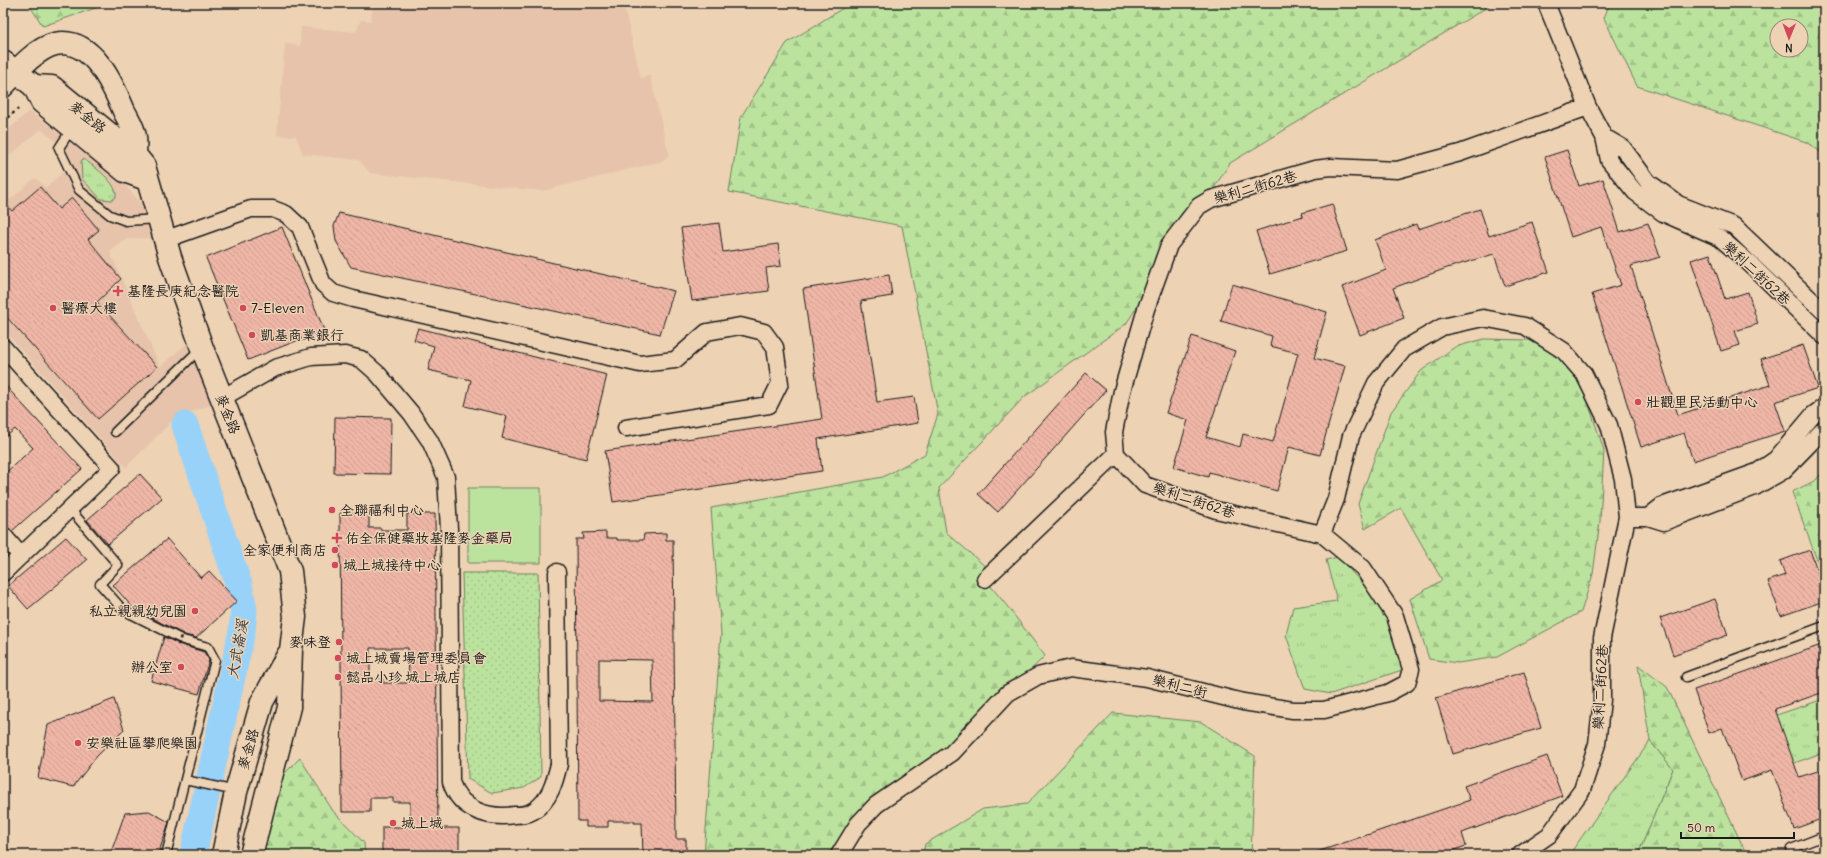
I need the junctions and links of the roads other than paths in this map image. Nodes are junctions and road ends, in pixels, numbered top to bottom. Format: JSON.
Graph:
{"nodes":[{"id":1,"x":1546,"y":3,"type":"edge"},
{"id":2,"x":7,"y":73,"type":"edge"},
{"id":3,"x":34,"y":86,"type":"junction"},
{"id":4,"x":1588,"y":107,"type":"junction"},
{"id":5,"x":73,"y":127,"type":"junction"},
{"id":6,"x":1604,"y":137,"type":"junction"},
{"id":7,"x":135,"y":155,"type":"junction"},
{"id":8,"x":146,"y":179,"type":"junction"},
{"id":9,"x":158,"y":219,"type":"junction"},
{"id":10,"x":164,"y":240,"type":"junction"},
{"id":11,"x":1759,"y":250,"type":"junction"},
{"id":12,"x":1748,"y":262,"type":"junction"},
{"id":13,"x":1824,"y":312,"type":"edge"},
{"id":14,"x":1824,"y":336,"type":"edge"},
{"id":15,"x":3,"y":347,"type":"edge"},
{"id":16,"x":202,"y":348,"type":"junction"},
{"id":17,"x":222,"y":398,"type":"junction"},
{"id":18,"x":1824,"y":407,"type":"edge"},
{"id":19,"x":626,"y":428,"type":"dead end"},
{"id":20,"x":1824,"y":429,"type":"edge"},
{"id":21,"x":115,"y":432,"type":"dead end"},
{"id":22,"x":1116,"y":454,"type":"junction"},
{"id":23,"x":70,"y":509,"type":"junction"},
{"id":24,"x":1627,"y":517,"type":"junction"},
{"id":25,"x":1648,"y":517,"type":"junction"},
{"id":26,"x":1322,"y":534,"type":"junction"},
{"id":27,"x":3,"y":535,"type":"edge"},
{"id":28,"x":21,"y":556,"type":"junction"},
{"id":29,"x":557,"y":572,"type":"dead end"},
{"id":30,"x":3,"y":573,"type":"edge"},
{"id":31,"x":985,"y":579,"type":"dead end"},
{"id":32,"x":1824,"y":626,"type":"edge"},
{"id":33,"x":291,"y":650,"type":"junction"},
{"id":34,"x":1686,"y":677,"type":"dead end"},
{"id":35,"x":185,"y":780,"type":"junction"},
{"id":36,"x":236,"y":792,"type":"junction"},
{"id":37,"x":265,"y":798,"type":"junction"},
{"id":38,"x":1824,"y":836,"type":"edge"},
{"id":39,"x":1791,"y":849,"type":"dead end"},
{"id":40,"x":166,"y":855,"type":"edge"},
{"id":41,"x":223,"y":855,"type":"edge"},
{"id":42,"x":251,"y":855,"type":"edge"},
{"id":43,"x":839,"y":855,"type":"edge"},
{"id":44,"x":1520,"y":855,"type":"edge"}],
"edges":[{"from":1,"to":4,"type":"street","name":"樂利二街62巷"},
{"from":2,"to":3,"type":"street","name":"麥金路"},
{"from":2,"to":7,"type":"street"},
{"from":3,"to":5,"type":"street","name":"麥金路"},
{"from":3,"to":7,"type":"street","name":"麥金路"},
{"from":4,"to":6,"type":"street","name":"樂利二街62巷"},
{"from":4,"to":22,"type":"street","name":"樂利二街62巷"},
{"from":5,"to":8,"type":"street","name":"麥金路"},
{"from":5,"to":9,"type":"lane"},
{"from":6,"to":11,"type":"street","name":"樂利二街62巷"},
{"from":6,"to":12,"type":"street","name":"樂利二街62巷"},
{"from":7,"to":8,"type":"street","name":"麥金路"},
{"from":8,"to":9,"type":"street","name":"麥金路"},
{"from":9,"to":10,"type":"street","name":"麥金路"},
{"from":10,"to":16,"type":"street","name":"麥金路"},
{"from":10,"to":19,"type":"street"},
{"from":11,"to":12,"type":"street"},
{"from":11,"to":13,"type":"street","name":"樂利二街62巷"},
{"from":12,"to":14,"type":"street","name":"樂利二街62巷"},
{"from":15,"to":23,"type":"street"},
{"from":16,"to":17,"type":"street","name":"麥金路"},
{"from":16,"to":21,"type":"lane"},
{"from":17,"to":29,"type":"street"},
{"from":17,"to":33,"type":"street","name":"麥金路"},
{"from":18,"to":25,"type":"street"},
{"from":20,"to":25,"type":"street"},
{"from":22,"to":26,"type":"street","name":"樂利二街62巷"},
{"from":22,"to":31,"type":"street"},
{"from":23,"to":28,"type":"street"},
{"from":23,"to":35,"type":"lane"},
{"from":24,"to":25,"type":"street"},
{"from":24,"to":26,"type":"street","name":"樂利二街62巷"},
{"from":24,"to":44,"type":"street","name":"樂利二街62巷"},
{"from":26,"to":43,"type":"street","name":"樂利二街"},
{"from":27,"to":28,"type":"street"},
{"from":28,"to":30,"type":"street"},
{"from":32,"to":34,"type":"lane"},
{"from":33,"to":36,"type":"street","name":"麥金路"},
{"from":33,"to":37,"type":"street","name":"麥金路"},
{"from":35,"to":36,"type":"lane"},
{"from":35,"to":40,"type":"lane"},
{"from":36,"to":37,"type":"street"},
{"from":36,"to":41,"type":"street","name":"麥金路"},
{"from":37,"to":42,"type":"street","name":"麥金路"},
{"from":38,"to":39,"type":"lane"}]}
